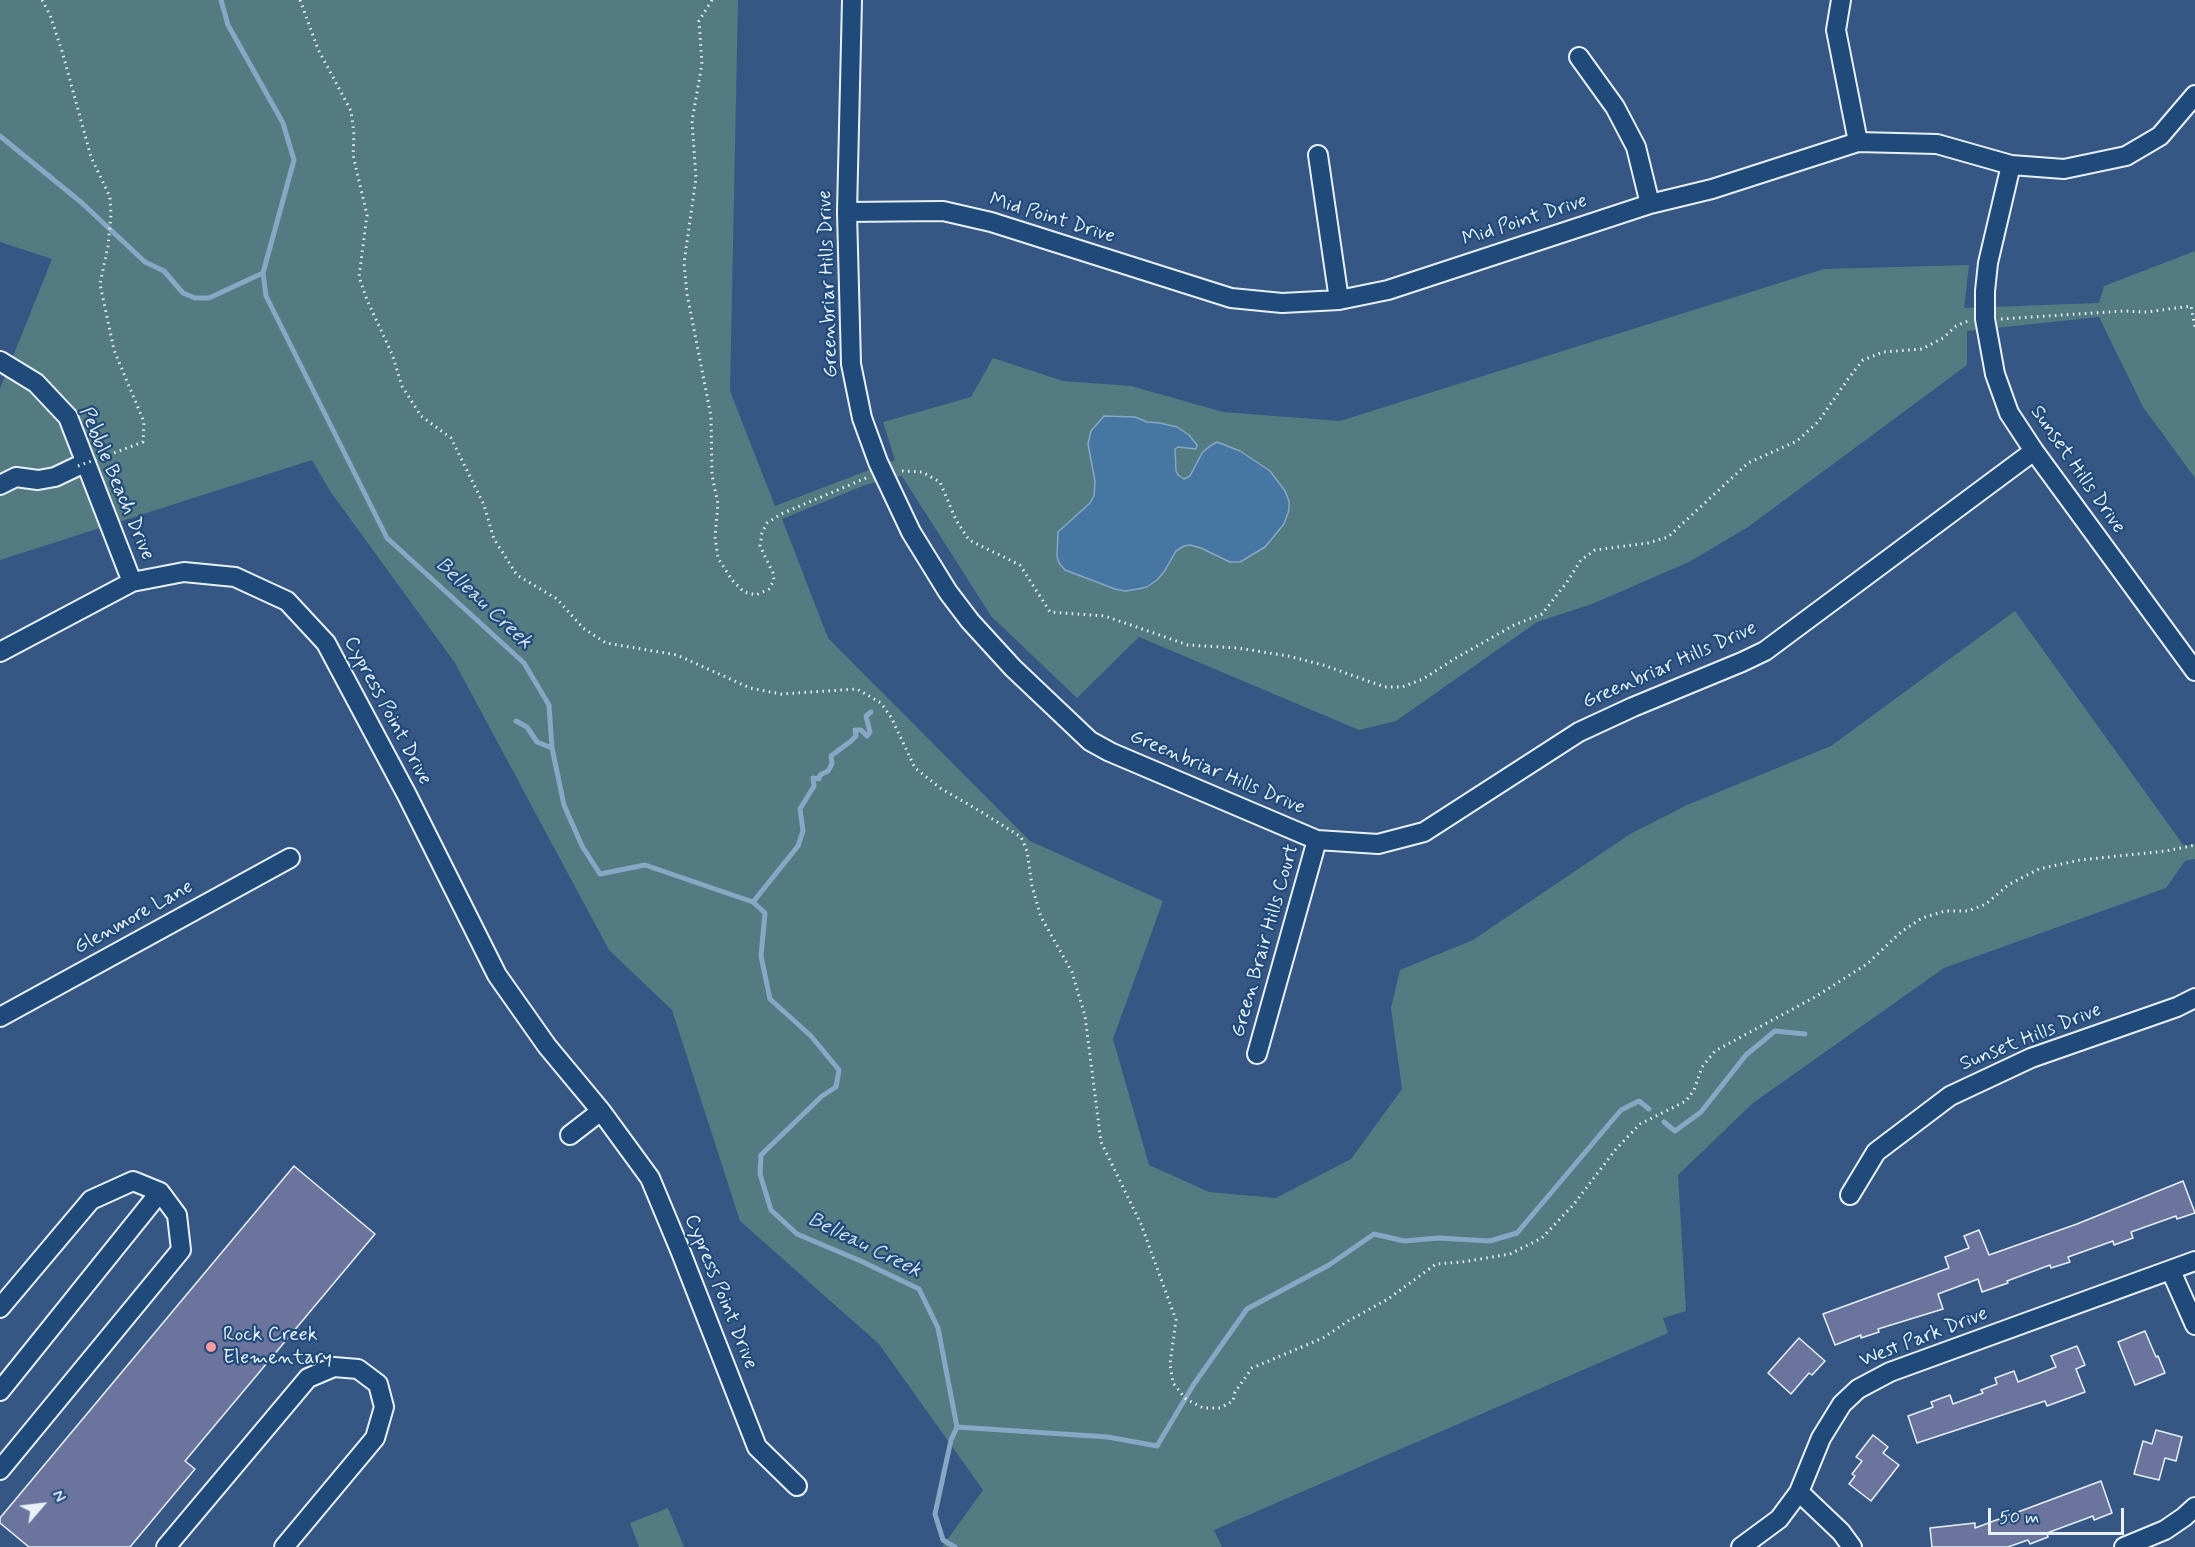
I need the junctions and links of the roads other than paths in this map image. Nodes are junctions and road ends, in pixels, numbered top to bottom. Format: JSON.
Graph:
{"nodes":[{"id":1,"x":852,"y":0,"type":"edge"},
{"id":2,"x":1841,"y":0,"type":"edge"},
{"id":3,"x":1579,"y":57,"type":"dead end"},
{"id":4,"x":2195,"y":95,"type":"edge"},
{"id":5,"x":1858,"y":142,"type":"junction"},
{"id":6,"x":1318,"y":155,"type":"dead end"},
{"id":7,"x":2011,"y":165,"type":"junction"},
{"id":8,"x":1650,"y":204,"type":"junction"},
{"id":9,"x":847,"y":212,"type":"junction"},
{"id":10,"x":1339,"y":300,"type":"junction"},
{"id":11,"x":0,"y":361,"type":"edge"},
{"id":12,"x":2034,"y":451,"type":"junction"},
{"id":13,"x":78,"y":466,"type":"road end"},
{"id":14,"x":0,"y":485,"type":"edge"},
{"id":15,"x":132,"y":582,"type":"junction"},
{"id":16,"x":0,"y":652,"type":"edge"},
{"id":17,"x":2195,"y":671,"type":"edge"},
{"id":18,"x":1317,"y":840,"type":"junction"},
{"id":19,"x":290,"y":858,"type":"dead end"},
{"id":20,"x":2195,"y":998,"type":"edge"},
{"id":21,"x":0,"y":1017,"type":"edge"},
{"id":22,"x":1257,"y":1054,"type":"dead end"},
{"id":23,"x":601,"y":1111,"type":"junction"},
{"id":24,"x":570,"y":1135,"type":"dead end"},
{"id":25,"x":160,"y":1191,"type":"junction"},
{"id":26,"x":1850,"y":1195,"type":"dead end"},
{"id":27,"x":2195,"y":1261,"type":"edge"},
{"id":28,"x":2171,"y":1270,"type":"junction"},
{"id":29,"x":0,"y":1308,"type":"edge"},
{"id":30,"x":2195,"y":1325,"type":"edge"},
{"id":31,"x":0,"y":1390,"type":"edge"},
{"id":32,"x":0,"y":1470,"type":"edge"},
{"id":33,"x":797,"y":1486,"type":"dead end"},
{"id":34,"x":1799,"y":1492,"type":"junction"},
{"id":35,"x":2195,"y":1507,"type":"edge"},
{"id":36,"x":166,"y":1547,"type":"edge"},
{"id":37,"x":284,"y":1547,"type":"edge"},
{"id":38,"x":1741,"y":1547,"type":"edge"},
{"id":39,"x":1852,"y":1547,"type":"edge"},
{"id":40,"x":2124,"y":1547,"type":"edge"}],
"edges":[{"from":1,"to":9,"type":"street","name":"Greenbriar Hills Drive"},
{"from":2,"to":5,"type":"street"},
{"from":3,"to":8,"type":"street"},
{"from":4,"to":7,"type":"street","name":"Mid Point Drive"},
{"from":5,"to":7,"type":"street","name":"Mid Point Drive"},
{"from":5,"to":8,"type":"street","name":"Mid Point Drive"},
{"from":6,"to":10,"type":"street"},
{"from":7,"to":12,"type":"street","name":"Sunset Hills Drive"},
{"from":8,"to":10,"type":"street","name":"Mid Point Drive"},
{"from":9,"to":10,"type":"street","name":"Mid Point Drive"},
{"from":9,"to":18,"type":"street","name":"Greenbriar Hills Drive"},
{"from":11,"to":15,"type":"street","name":"Pebble Beach Drive"},
{"from":12,"to":17,"type":"street","name":"Sunset Hills Drive"},
{"from":12,"to":18,"type":"street","name":"Greenbriar Hills Drive"},
{"from":13,"to":14,"type":"street"},
{"from":15,"to":16,"type":"street","name":"Cypress Point Drive"},
{"from":15,"to":23,"type":"street","name":"Cypress Point Drive"},
{"from":18,"to":22,"type":"street","name":"Green Brair Hills Court"},
{"from":19,"to":21,"type":"street","name":"Glenmore Lane"},
{"from":20,"to":26,"type":"street","name":"Sunset Hills Drive"},
{"from":23,"to":24,"type":"street"},
{"from":23,"to":33,"type":"street","name":"Cypress Point Drive"},
{"from":25,"to":29,"type":"street"},
{"from":25,"to":31,"type":"street"},
{"from":25,"to":32,"type":"street"},
{"from":27,"to":28,"type":"street","name":"West Park Drive"},
{"from":28,"to":30,"type":"street"},
{"from":28,"to":34,"type":"street","name":"West Park Drive"},
{"from":34,"to":38,"type":"street","name":"West Park Drive"},
{"from":34,"to":39,"type":"street"},
{"from":35,"to":40,"type":"street"},
{"from":36,"to":37,"type":"street"}]}
